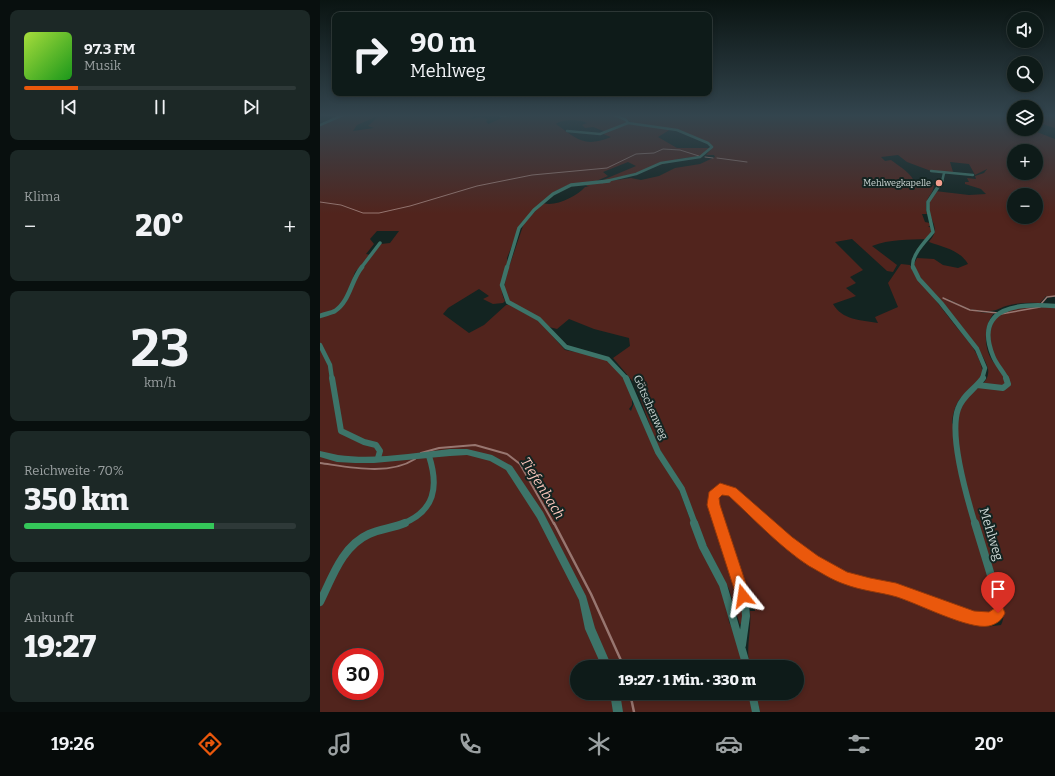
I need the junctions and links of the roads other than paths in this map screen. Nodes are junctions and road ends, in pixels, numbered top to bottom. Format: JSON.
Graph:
{"nodes":[{"id":1,"x":711,"y":148,"type":"edge"},
{"id":2,"x":931,"y":172,"type":"dead end"},
{"id":3,"x":944,"y":173,"type":"junction"},
{"id":4,"x":973,"y":175,"type":"dead end"},
{"id":5,"x":380,"y":243,"type":"dead end"},
{"id":6,"x":1055,"y":306,"type":"edge"},
{"id":7,"x":320,"y":316,"type":"edge"},
{"id":8,"x":320,"y":345,"type":"edge"},
{"id":9,"x":977,"y":385,"type":"junction"},
{"id":10,"x":320,"y":454,"type":"edge"},
{"id":11,"x":427,"y":456,"type":"junction"},
{"id":12,"x":378,"y":458,"type":"junction"},
{"id":13,"x":320,"y":602,"type":"edge"},
{"id":14,"x":742,"y":645,"type":"junction"},
{"id":15,"x":604,"y":660,"type":"edge"},
{"id":16,"x":745,"y":660,"type":"edge"},
{"id":17,"x":616,"y":700,"type":"edge"},
{"id":18,"x":753,"y":700,"type":"edge"},
{"id":19,"x":618,"y":712,"type":"edge"},
{"id":20,"x":756,"y":712,"type":"edge"}],
"edges":[{"from":1,"to":14,"type":"street","name":"Götschenweg"},
{"from":2,"to":3,"type":"street"},
{"from":3,"to":4,"type":"street"},
{"from":3,"to":9,"type":"street","name":"Mehlweg"},
{"from":5,"to":7,"type":"street"},
{"from":6,"to":9,"type":"street"},
{"from":8,"to":12,"type":"street"},
{"from":9,"to":14,"type":"street","name":"Mehlweg"},
{"from":10,"to":12,"type":"street"},
{"from":11,"to":12,"type":"street"},
{"from":11,"to":13,"type":"street"},
{"from":11,"to":15,"type":"street"},
{"from":14,"to":16,"type":"street","name":"Götschenweg"},
{"from":17,"to":19,"type":"street"},
{"from":18,"to":20,"type":"street"}]}
